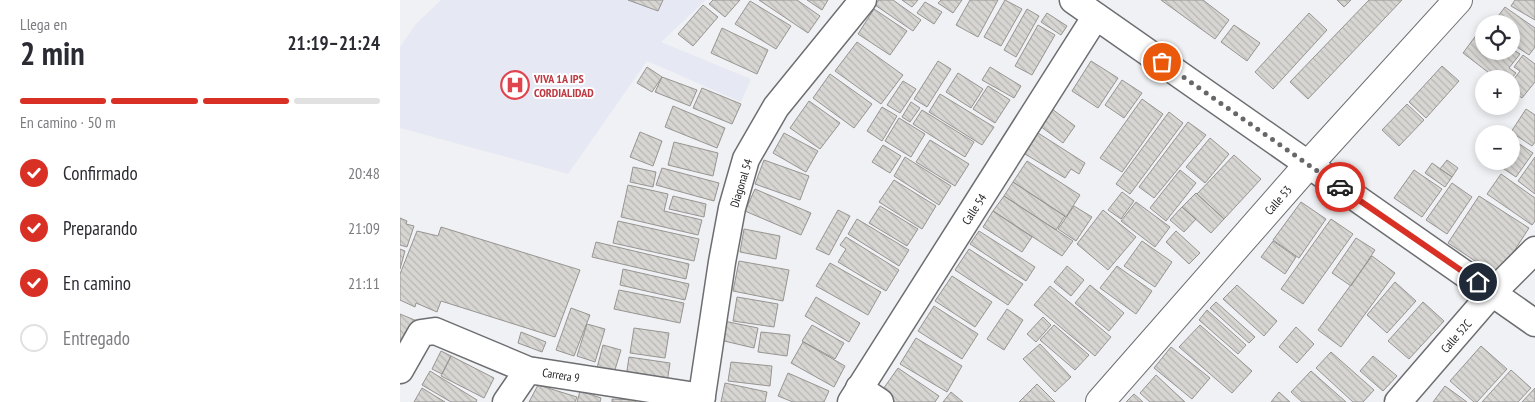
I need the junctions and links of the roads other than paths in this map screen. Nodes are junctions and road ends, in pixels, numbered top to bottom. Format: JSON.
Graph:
{"nodes":[{"id":1,"x":863,"y":0,"type":"edge"},
{"id":2,"x":1073,"y":0,"type":"edge"},
{"id":3,"x":1458,"y":0,"type":"edge"},
{"id":4,"x":1096,"y":16,"type":"junction"},
{"id":5,"x":1308,"y":165,"type":"junction"},
{"id":6,"x":1535,"y":250,"type":"edge"},
{"id":7,"x":1493,"y":292,"type":"junction"},
{"id":8,"x":1535,"y":323,"type":"edge"},
{"id":9,"x":400,"y":370,"type":"edge"},
{"id":10,"x":528,"y":370,"type":"junction"},
{"id":11,"x":863,"y":397,"type":"edge"},
{"id":12,"x":701,"y":400,"type":"edge"},
{"id":13,"x":506,"y":402,"type":"edge"},
{"id":14,"x":1100,"y":402,"type":"edge"},
{"id":15,"x":1398,"y":402,"type":"edge"}],
"edges":[{"from":1,"to":12,"type":"street","name":"Diagonal 54"},
{"from":2,"to":4,"type":"street"},
{"from":3,"to":5,"type":"street","name":"Calle 53"},
{"from":4,"to":5,"type":"street"},
{"from":4,"to":11,"type":"street","name":"Calle 54"},
{"from":5,"to":7,"type":"street"},
{"from":5,"to":14,"type":"street","name":"Calle 53"},
{"from":6,"to":7,"type":"street","name":"Calle 52C"},
{"from":7,"to":8,"type":"street"},
{"from":7,"to":15,"type":"street","name":"Calle 52C"},
{"from":9,"to":10,"type":"street","name":"Carrera 9"},
{"from":10,"to":12,"type":"street","name":"Carrera 9"},
{"from":10,"to":13,"type":"street"}]}
